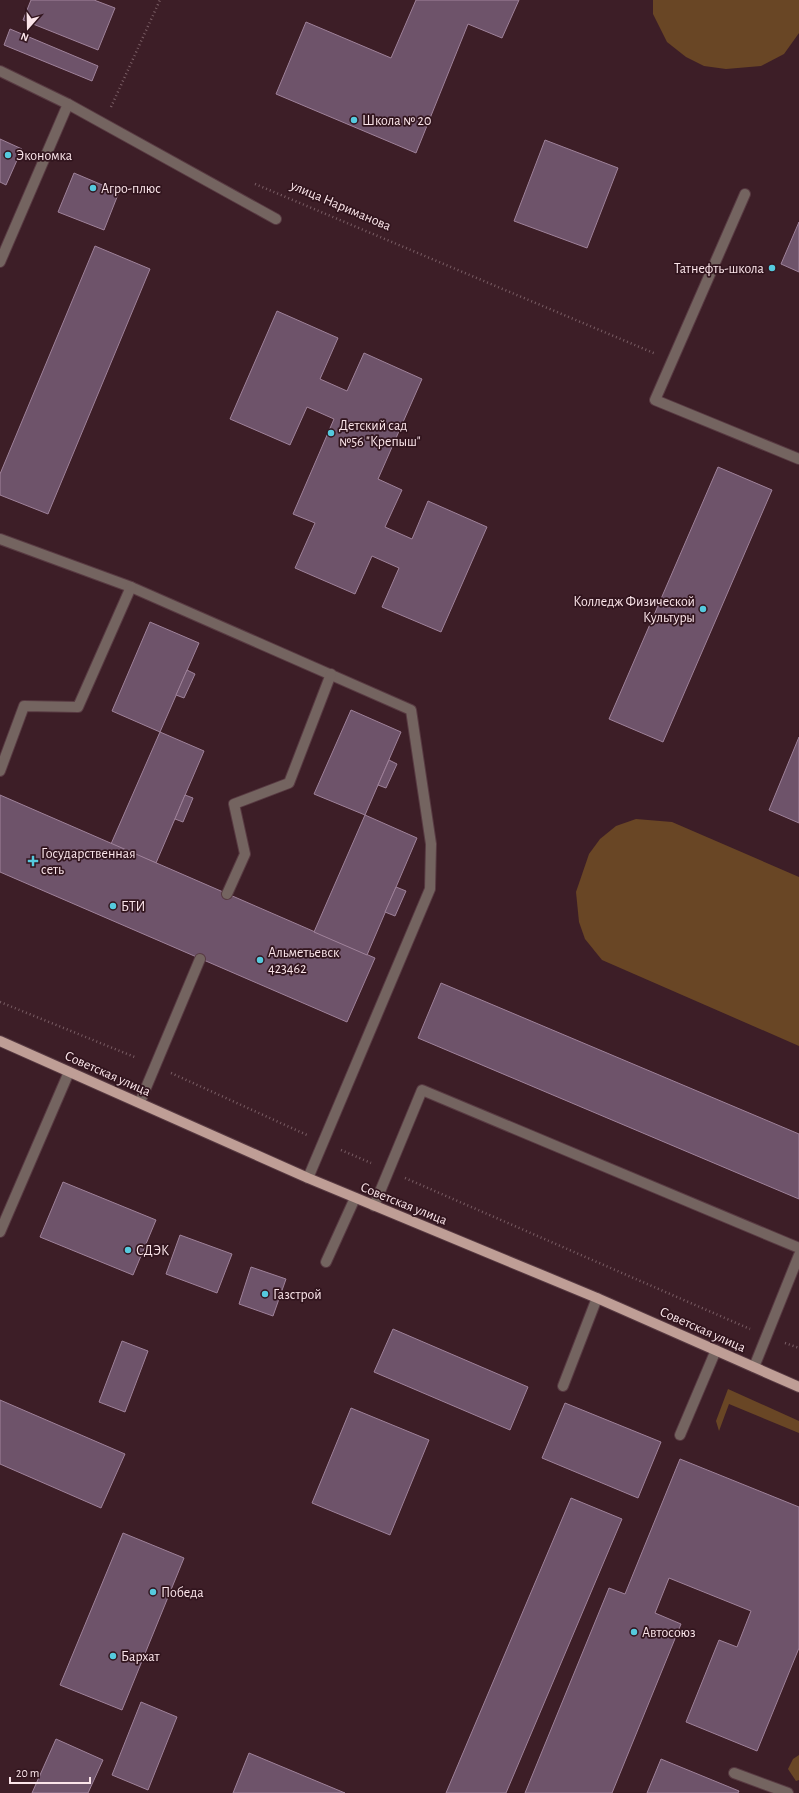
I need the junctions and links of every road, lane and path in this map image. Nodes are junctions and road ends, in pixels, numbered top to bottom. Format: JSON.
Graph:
{"nodes":[{"id":1,"x":160,"y":0,"type":"edge"},
{"id":2,"x":0,"y":71,"type":"edge"},
{"id":3,"x":68,"y":104,"type":"junction"},
{"id":4,"x":108,"y":113,"type":"dead end"},
{"id":5,"x":250,"y":182,"type":"dead end"},
{"id":6,"x":745,"y":194,"type":"dead end"},
{"id":7,"x":276,"y":219,"type":"dead end"},
{"id":8,"x":0,"y":262,"type":"edge"},
{"id":9,"x":673,"y":361,"type":"junction"},
{"id":10,"x":799,"y":459,"type":"edge"},
{"id":11,"x":0,"y":539,"type":"edge"},
{"id":12,"x":131,"y":587,"type":"junction"},
{"id":13,"x":331,"y":674,"type":"junction"},
{"id":14,"x":0,"y":771,"type":"edge"},
{"id":15,"x":228,"y":894,"type":"dead end"},
{"id":16,"x":200,"y":959,"type":"dead end"},
{"id":17,"x":0,"y":1041,"type":"edge"},
{"id":18,"x":70,"y":1072,"type":"junction"},
{"id":19,"x":140,"y":1102,"type":"junction"},
{"id":20,"x":308,"y":1178,"type":"junction"},
{"id":21,"x":355,"y":1198,"type":"junction"},
{"id":22,"x":374,"y":1206,"type":"junction"},
{"id":23,"x":0,"y":1232,"type":"edge"},
{"id":24,"x":799,"y":1248,"type":"edge"},
{"id":25,"x":799,"y":1255,"type":"edge"},
{"id":26,"x":326,"y":1262,"type":"dead end"},
{"id":27,"x":597,"y":1298,"type":"junction"},
{"id":28,"x":716,"y":1350,"type":"junction"},
{"id":29,"x":754,"y":1367,"type":"junction"},
{"id":30,"x":563,"y":1386,"type":"dead end"},
{"id":31,"x":799,"y":1388,"type":"edge"},
{"id":32,"x":680,"y":1435,"type":"dead end"},
{"id":33,"x":734,"y":1773,"type":"dead end"},
{"id":34,"x":788,"y":1793,"type":"edge"}],
"edges":[{"from":1,"to":4,"type":"path"},
{"from":2,"to":3,"type":"street"},
{"from":3,"to":7,"type":"street"},
{"from":3,"to":8,"type":"street"},
{"from":5,"to":9,"type":"path","name":"улица Нариманова"},
{"from":6,"to":9,"type":"street"},
{"from":9,"to":10,"type":"street"},
{"from":11,"to":12,"type":"street"},
{"from":12,"to":13,"type":"street"},
{"from":12,"to":14,"type":"street"},
{"from":13,"to":15,"type":"street"},
{"from":13,"to":20,"type":"street"},
{"from":16,"to":19,"type":"street"},
{"from":17,"to":18,"type":"main road","name":"Советская улица"},
{"from":18,"to":19,"type":"main road","name":"Советская улица"},
{"from":18,"to":23,"type":"street"},
{"from":19,"to":20,"type":"main road","name":"Советская улица"},
{"from":20,"to":21,"type":"main road","name":"Советская улица"},
{"from":21,"to":22,"type":"main road","name":"Советская улица"},
{"from":21,"to":26,"type":"street"},
{"from":22,"to":24,"type":"street"},
{"from":22,"to":27,"type":"main road","name":"Советская улица"},
{"from":25,"to":29,"type":"street"},
{"from":27,"to":28,"type":"main road","name":"Советская улица"},
{"from":27,"to":30,"type":"street"},
{"from":28,"to":29,"type":"main road","name":"Советская улица"},
{"from":28,"to":32,"type":"street"},
{"from":29,"to":31,"type":"main road","name":"Советская улица"},
{"from":33,"to":34,"type":"street"}]}
